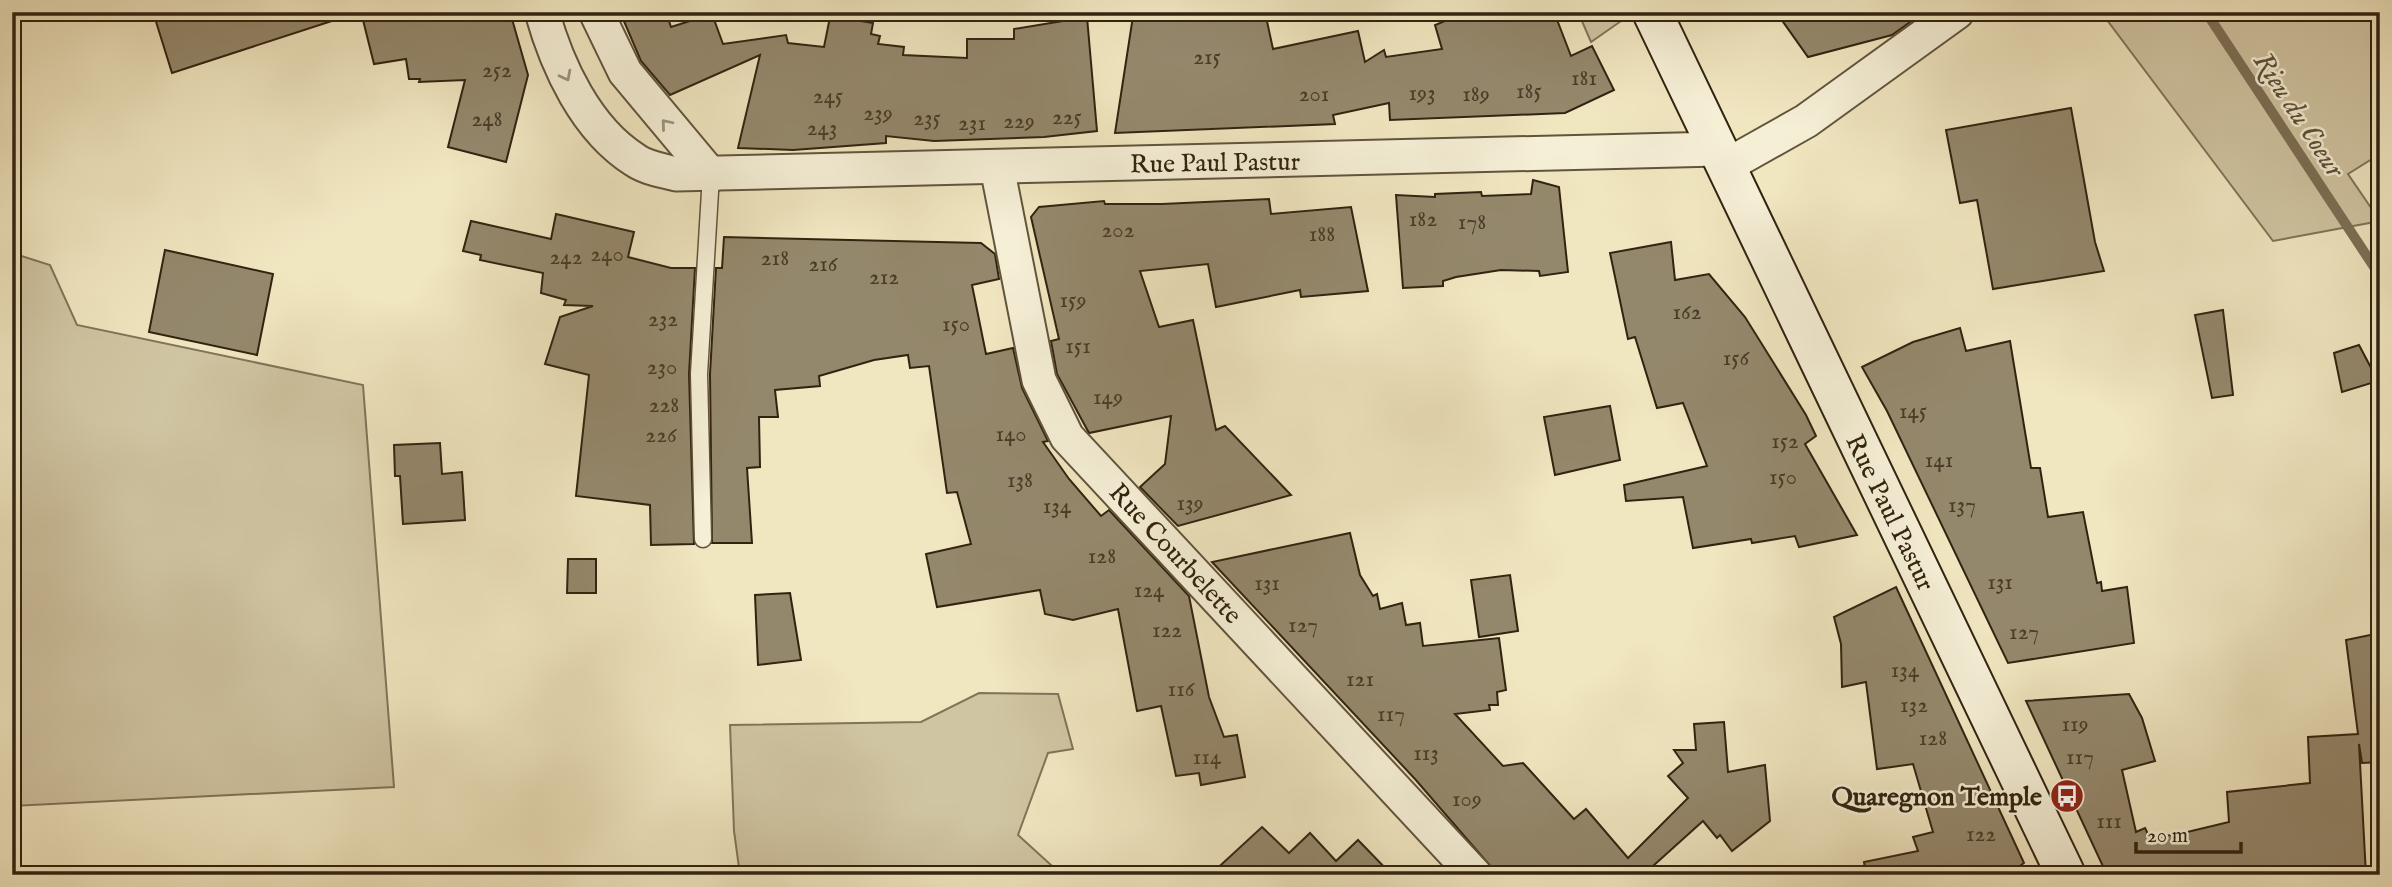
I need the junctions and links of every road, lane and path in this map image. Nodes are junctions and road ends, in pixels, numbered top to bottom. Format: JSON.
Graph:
{"nodes":[{"id":1,"x":541,"y":12,"type":"edge"},
{"id":2,"x":596,"y":12,"type":"edge"},
{"id":3,"x":1652,"y":12,"type":"edge"},
{"id":4,"x":1957,"y":12,"type":"edge"},
{"id":5,"x":1722,"y":158,"type":"junction"},
{"id":6,"x":997,"y":167,"type":"junction"},
{"id":7,"x":711,"y":175,"type":"junction"},
{"id":8,"x":703,"y":539,"type":"dead end"},
{"id":9,"x":1475,"y":875,"type":"edge"},
{"id":10,"x":2066,"y":875,"type":"edge"}],
"edges":[{"from":1,"to":7,"type":"street","name":"Rue Paul Pastur","one_way":true},
{"from":7,"to":2,"type":"street","one_way":true},
{"from":3,"to":5,"type":"main road","name":"Rue Paul Pastur"},
{"from":4,"to":5,"type":"street"},
{"from":5,"to":6,"type":"street","name":"Rue Paul Pastur"},
{"from":5,"to":10,"type":"main road","name":"Rue Paul Pastur"},
{"from":6,"to":7,"type":"street","name":"Rue Paul Pastur"},
{"from":6,"to":9,"type":"street","name":"Rue Courbelette"},
{"from":7,"to":8,"type":"lane"}]}
